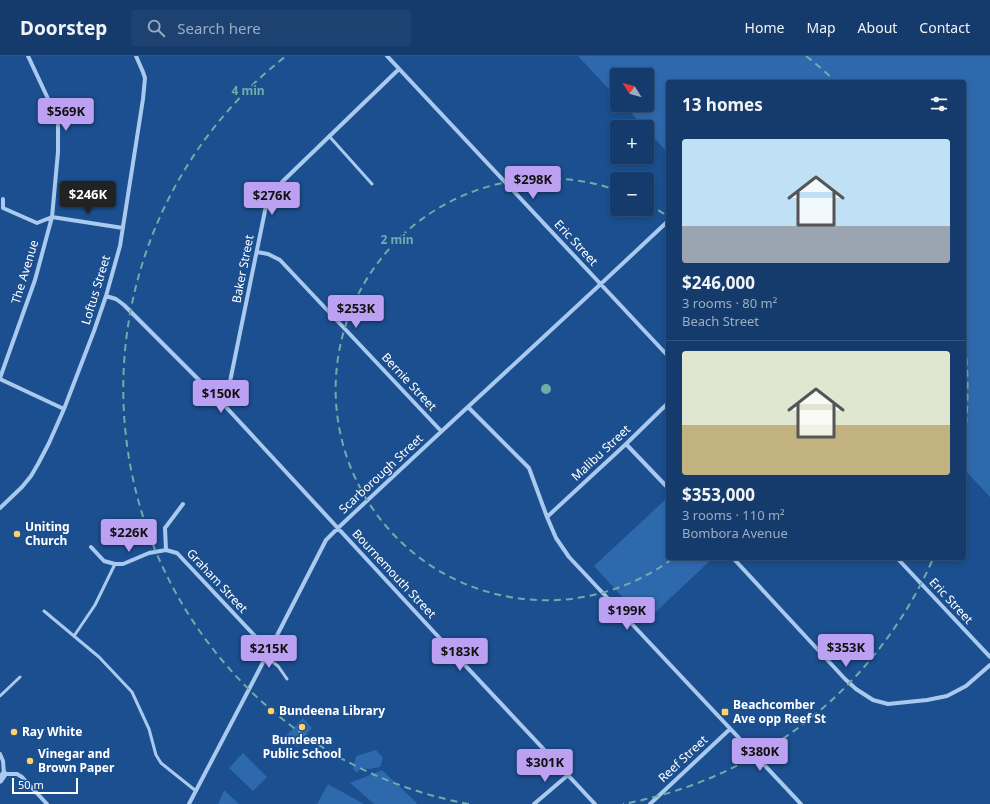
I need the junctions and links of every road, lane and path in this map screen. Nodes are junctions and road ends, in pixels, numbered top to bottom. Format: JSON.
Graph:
{"nodes":[{"id":1,"x":28,"y":56,"type":"edge"},
{"id":2,"x":136,"y":56,"type":"edge"},
{"id":3,"x":387,"y":56,"type":"edge"},
{"id":4,"x":399,"y":69,"type":"junction"},
{"id":5,"x":329,"y":136,"type":"junction"},
{"id":6,"x":372,"y":184,"type":"dead end"},
{"id":7,"x":2,"y":199,"type":"dead end"},
{"id":8,"x":52,"y":217,"type":"junction"},
{"id":9,"x":666,"y":223,"type":"edge"},
{"id":10,"x":123,"y":228,"type":"junction"},
{"id":11,"x":256,"y":252,"type":"junction"},
{"id":12,"x":601,"y":285,"type":"junction"},
{"id":13,"x":106,"y":296,"type":"junction"},
{"id":14,"x":666,"y":354,"type":"edge"},
{"id":15,"x":0,"y":378,"type":"edge"},
{"id":16,"x":225,"y":406,"type":"junction"},
{"id":17,"x":468,"y":406,"type":"junction"},
{"id":18,"x":666,"y":406,"type":"edge"},
{"id":19,"x":64,"y":409,"type":"junction"},
{"id":20,"x":441,"y":431,"type":"junction"},
{"id":21,"x":626,"y":444,"type":"junction"},
{"id":22,"x":666,"y":486,"type":"edge"},
{"id":23,"x":183,"y":504,"type":"dead end"},
{"id":24,"x":0,"y":508,"type":"edge"},
{"id":25,"x":547,"y":517,"type":"junction"},
{"id":26,"x":338,"y":528,"type":"junction"},
{"id":27,"x":91,"y":547,"type":"dead end"},
{"id":28,"x":166,"y":550,"type":"junction"},
{"id":29,"x":735,"y":560,"type":"edge"},
{"id":30,"x":899,"y":560,"type":"edge"},
{"id":31,"x":115,"y":564,"type":"junction"},
{"id":32,"x":44,"y":611,"type":"dead end"},
{"id":33,"x":74,"y":636,"type":"junction"},
{"id":34,"x":269,"y":651,"type":"junction"},
{"id":35,"x":990,"y":657,"type":"edge"},
{"id":36,"x":266,"y":658,"type":"junction"},
{"id":37,"x":990,"y":664,"type":"edge"},
{"id":38,"x":20,"y":677,"type":"dead end"},
{"id":39,"x":287,"y":679,"type":"dead end"},
{"id":40,"x":0,"y":696,"type":"edge"},
{"id":41,"x":730,"y":728,"type":"junction"},
{"id":42,"x":0,"y":754,"type":"edge"},
{"id":43,"x":568,"y":775,"type":"junction"},
{"id":44,"x":2,"y":777,"type":"edge"},
{"id":45,"x":196,"y":791,"type":"junction"},
{"id":46,"x":47,"y":804,"type":"edge"},
{"id":47,"x":189,"y":804,"type":"edge"},
{"id":48,"x":534,"y":804,"type":"edge"},
{"id":49,"x":595,"y":804,"type":"edge"},
{"id":50,"x":650,"y":804,"type":"edge"},
{"id":51,"x":801,"y":804,"type":"edge"}],
"edges":[{"from":1,"to":8,"type":"street","name":"The Avenue"},
{"from":2,"to":10,"type":"street","name":"Loftus Street"},
{"from":3,"to":4,"type":"street","name":"Eric Street"},
{"from":4,"to":5,"type":"street","name":"Baker Street"},
{"from":4,"to":12,"type":"street","name":"Eric Street"},
{"from":5,"to":6,"type":"lane"},
{"from":5,"to":11,"type":"street","name":"Baker Street"},
{"from":7,"to":8,"type":"street"},
{"from":8,"to":10,"type":"street"},
{"from":8,"to":15,"type":"street","name":"The Avenue"},
{"from":9,"to":12,"type":"street","name":"Scarborough Street"},
{"from":10,"to":13,"type":"street","name":"Loftus Street"},
{"from":11,"to":16,"type":"street","name":"Baker Street"},
{"from":11,"to":20,"type":"street","name":"Bernie Street"},
{"from":12,"to":14,"type":"street","name":"Eric Street"},
{"from":12,"to":17,"type":"street","name":"Scarborough Street"},
{"from":13,"to":16,"type":"street","name":"Bournemouth Street"},
{"from":13,"to":19,"type":"street","name":"Loftus Street"},
{"from":15,"to":19,"type":"street"},
{"from":16,"to":26,"type":"street","name":"Bournemouth Street"},
{"from":17,"to":20,"type":"street","name":"Scarborough Street"},
{"from":17,"to":25,"type":"street"},
{"from":18,"to":21,"type":"street","name":"Malibu Street"},
{"from":19,"to":24,"type":"street","name":"Loftus Street"},
{"from":20,"to":26,"type":"street","name":"Scarborough Street"},
{"from":21,"to":22,"type":"street"},
{"from":21,"to":25,"type":"street","name":"Malibu Street"},
{"from":23,"to":28,"type":"street"},
{"from":25,"to":41,"type":"street"},
{"from":26,"to":34,"type":"street","name":"Scarborough Street"},
{"from":26,"to":43,"type":"street","name":"Bournemouth Street"},
{"from":27,"to":31,"type":"street"},
{"from":28,"to":31,"type":"street"},
{"from":28,"to":34,"type":"street","name":"Graham Street"},
{"from":29,"to":37,"type":"street"},
{"from":30,"to":35,"type":"street","name":"Eric Street"},
{"from":31,"to":33,"type":"lane"},
{"from":32,"to":33,"type":"lane"},
{"from":33,"to":45,"type":"lane"},
{"from":34,"to":36,"type":"street","name":"Scarborough Street"},
{"from":36,"to":39,"type":"lane"},
{"from":36,"to":45,"type":"street","name":"Scarborough Street"},
{"from":38,"to":40,"type":"lane"},
{"from":41,"to":50,"type":"street","name":"Reef Street"},
{"from":41,"to":51,"type":"street"},
{"from":42,"to":44,"type":"street"},
{"from":43,"to":48,"type":"street"},
{"from":43,"to":49,"type":"street","name":"Bournemouth Street"},
{"from":44,"to":46,"type":"street"},
{"from":45,"to":47,"type":"street","name":"Scarborough Street"}]}
